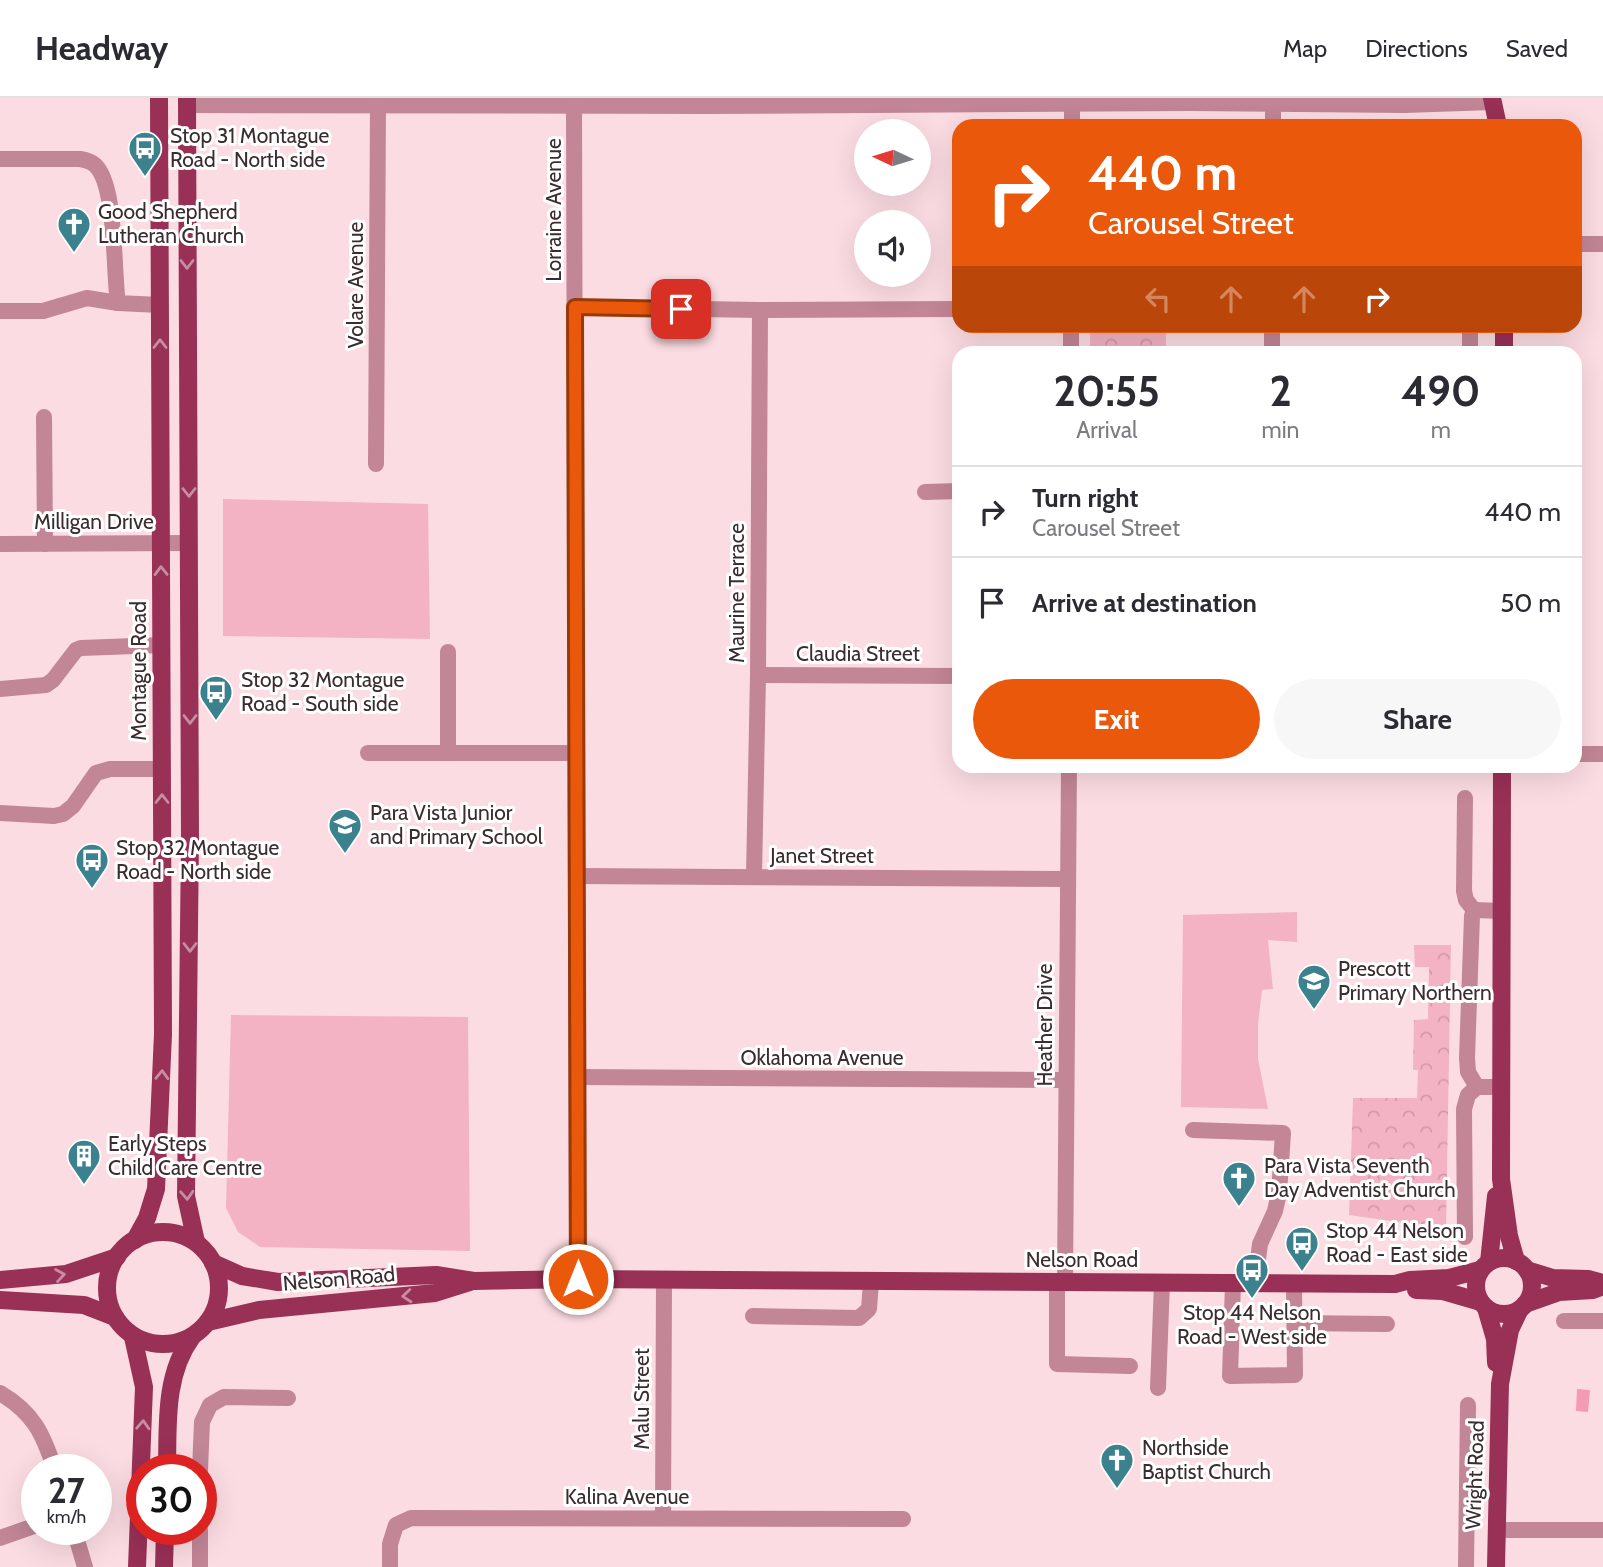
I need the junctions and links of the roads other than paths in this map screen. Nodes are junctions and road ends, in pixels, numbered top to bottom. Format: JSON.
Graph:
{"nodes":[{"id":1,"x":1493,"y":100,"type":"edge"},
{"id":2,"x":1190,"y":101,"type":"edge"},
{"id":3,"x":160,"y":102,"type":"edge"},
{"id":4,"x":187,"y":102,"type":"edge"},
{"id":5,"x":707,"y":102,"type":"edge"},
{"id":6,"x":1273,"y":104,"type":"junction"},
{"id":7,"x":1072,"y":105,"type":"junction"},
{"id":8,"x":378,"y":106,"type":"junction"},
{"id":9,"x":574,"y":106,"type":"junction"},
{"id":10,"x":1072,"y":119,"type":"edge"},
{"id":11,"x":1273,"y":119,"type":"edge"},
{"id":12,"x":1497,"y":119,"type":"edge"},
{"id":13,"x":0,"y":159,"type":"edge"},
{"id":14,"x":1582,"y":244,"type":"edge"},
{"id":15,"x":1603,"y":244,"type":"edge"},
{"id":16,"x":118,"y":303,"type":"junction"},
{"id":17,"x":160,"y":305,"type":"junction"},
{"id":18,"x":575,"y":307,"type":"junction"},
{"id":19,"x":952,"y":309,"type":"edge"},
{"id":20,"x":760,"y":310,"type":"junction"},
{"id":21,"x":0,"y":311,"type":"edge"},
{"id":22,"x":44,"y":417,"type":"dead end"},
{"id":23,"x":376,"y":464,"type":"dead end"},
{"id":24,"x":952,"y":491,"type":"edge"},
{"id":25,"x":925,"y":492,"type":"dead end"},
{"id":26,"x":160,"y":543,"type":"junction"},
{"id":27,"x":189,"y":543,"type":"junction"},
{"id":28,"x":0,"y":544,"type":"edge"},
{"id":29,"x":45,"y":544,"type":"junction"},
{"id":30,"x":162,"y":645,"type":"junction"},
{"id":31,"x":448,"y":652,"type":"dead end"},
{"id":32,"x":758,"y":675,"type":"junction"},
{"id":33,"x":952,"y":676,"type":"edge"},
{"id":34,"x":0,"y":688,"type":"edge"},
{"id":35,"x":368,"y":753,"type":"dead end"},
{"id":36,"x":448,"y":753,"type":"junction"},
{"id":37,"x":575,"y":753,"type":"junction"},
{"id":38,"x":1582,"y":754,"type":"edge"},
{"id":39,"x":1603,"y":754,"type":"edge"},
{"id":40,"x":162,"y":769,"type":"junction"},
{"id":41,"x":1069,"y":773,"type":"edge"},
{"id":42,"x":1502,"y":773,"type":"edge"},
{"id":43,"x":1465,"y":798,"type":"dead end"},
{"id":44,"x":0,"y":813,"type":"edge"},
{"id":45,"x":577,"y":876,"type":"junction"},
{"id":46,"x":754,"y":876,"type":"junction"},
{"id":47,"x":1067,"y":878,"type":"junction"},
{"id":48,"x":1474,"y":910,"type":"junction"},
{"id":49,"x":1502,"y":911,"type":"junction"},
{"id":50,"x":577,"y":1077,"type":"junction"},
{"id":51,"x":1066,"y":1080,"type":"junction"},
{"id":52,"x":1477,"y":1087,"type":"junction"},
{"id":53,"x":1500,"y":1087,"type":"junction"},
{"id":54,"x":1193,"y":1130,"type":"dead end"},
{"id":55,"x":1501,"y":1179,"type":"junction"},
{"id":56,"x":1465,"y":1237,"type":"dead end"},
{"id":57,"x":135,"y":1240,"type":"junction"},
{"id":58,"x":195,"y":1242,"type":"junction"},
{"id":59,"x":117,"y":1257,"type":"junction"},
{"id":60,"x":213,"y":1263,"type":"junction"},
{"id":61,"x":1522,"y":1265,"type":"junction"},
{"id":62,"x":1484,"y":1266,"type":"junction"},
{"id":63,"x":578,"y":1279,"type":"junction"},
{"id":64,"x":0,"y":1280,"type":"edge"},
{"id":65,"x":474,"y":1281,"type":"junction"},
{"id":66,"x":664,"y":1281,"type":"junction"},
{"id":67,"x":871,"y":1282,"type":"junction"},
{"id":68,"x":1061,"y":1283,"type":"junction"},
{"id":69,"x":1161,"y":1283,"type":"junction"},
{"id":70,"x":1233,"y":1283,"type":"junction"},
{"id":71,"x":1255,"y":1283,"type":"junction"},
{"id":72,"x":1294,"y":1284,"type":"junction"},
{"id":73,"x":1395,"y":1284,"type":"junction"},
{"id":74,"x":1603,"y":1285,"type":"edge"},
{"id":75,"x":0,"y":1300,"type":"edge"},
{"id":76,"x":1483,"y":1305,"type":"junction"},
{"id":77,"x":1522,"y":1307,"type":"junction"},
{"id":78,"x":753,"y":1316,"type":"dead end"},
{"id":79,"x":115,"y":1317,"type":"junction"},
{"id":80,"x":1564,"y":1321,"type":"dead end"},
{"id":81,"x":1603,"y":1321,"type":"edge"},
{"id":82,"x":208,"y":1322,"type":"junction"},
{"id":83,"x":1295,"y":1324,"type":"junction"},
{"id":84,"x":1387,"y":1324,"type":"dead end"},
{"id":85,"x":133,"y":1337,"type":"junction"},
{"id":86,"x":192,"y":1337,"type":"junction"},
{"id":87,"x":1130,"y":1366,"type":"dead end"},
{"id":88,"x":1500,"y":1384,"type":"junction"},
{"id":89,"x":1158,"y":1388,"type":"dead end"},
{"id":90,"x":0,"y":1393,"type":"edge"},
{"id":91,"x":288,"y":1398,"type":"dead end"},
{"id":92,"x":1468,"y":1405,"type":"dead end"},
{"id":93,"x":49,"y":1454,"type":"edge"},
{"id":94,"x":168,"y":1454,"type":"edge"},
{"id":95,"x":201,"y":1454,"type":"edge"},
{"id":96,"x":663,"y":1518,"type":"junction"},
{"id":97,"x":903,"y":1519,"type":"dead end"},
{"id":98,"x":1496,"y":1530,"type":"junction"},
{"id":99,"x":1603,"y":1530,"type":"edge"},
{"id":100,"x":21,"y":1531,"type":"edge"},
{"id":101,"x":0,"y":1538,"type":"edge"},
{"id":102,"x":78,"y":1545,"type":"edge"},
{"id":103,"x":165,"y":1545,"type":"edge"},
{"id":104,"x":200,"y":1545,"type":"edge"},
{"id":105,"x":85,"y":1567,"type":"edge"},
{"id":106,"x":137,"y":1567,"type":"edge"},
{"id":107,"x":164,"y":1567,"type":"edge"},
{"id":108,"x":200,"y":1567,"type":"edge"},
{"id":109,"x":390,"y":1567,"type":"edge"},
{"id":110,"x":1466,"y":1567,"type":"edge"},
{"id":111,"x":1496,"y":1567,"type":"edge"}],
"edges":[{"from":1,"to":6,"type":"street"},
{"from":1,"to":12,"type":"main road"},
{"from":2,"to":6,"type":"street"},
{"from":2,"to":7,"type":"street"},
{"from":3,"to":4,"type":"main road"},
{"from":3,"to":17,"type":"main road","name":"Montague Road"},
{"from":4,"to":8,"type":"street"},
{"from":4,"to":27,"type":"main road","one_way":true},
{"from":5,"to":7,"type":"street"},
{"from":5,"to":9,"type":"street"},
{"from":6,"to":11,"type":"street"},
{"from":7,"to":10,"type":"street"},
{"from":8,"to":9,"type":"street"},
{"from":8,"to":23,"type":"street","name":"Volare Avenue"},
{"from":9,"to":18,"type":"street","name":"Lorraine Avenue"},
{"from":13,"to":16,"type":"street"},
{"from":14,"to":15,"type":"street"},
{"from":16,"to":17,"type":"street"},
{"from":16,"to":21,"type":"street"},
{"from":26,"to":17,"type":"main road","name":"Montague Road","one_way":true},
{"from":18,"to":20,"type":"street"},
{"from":18,"to":37,"type":"street","name":"Lorraine Avenue"},
{"from":19,"to":20,"type":"street"},
{"from":20,"to":32,"type":"street","name":"Maurine Terrace"},
{"from":22,"to":29,"type":"street"},
{"from":24,"to":25,"type":"street"},
{"from":26,"to":27,"type":"street","name":"Milligan Drive"},
{"from":26,"to":29,"type":"street","name":"Milligan Drive"},
{"from":30,"to":26,"type":"main road","name":"Montague Road","one_way":true},
{"from":27,"to":58,"type":"main road","one_way":true},
{"from":28,"to":29,"type":"street","name":"Milligan Drive"},
{"from":30,"to":34,"type":"street"},
{"from":30,"to":40,"type":"main road","name":"Montague Road"},
{"from":31,"to":36,"type":"street"},
{"from":32,"to":33,"type":"street","name":"Claudia Street"},
{"from":32,"to":46,"type":"street","name":"Maurine Terrace"},
{"from":35,"to":36,"type":"street"},
{"from":36,"to":37,"type":"street"},
{"from":37,"to":45,"type":"street","name":"Lorraine Avenue"},
{"from":38,"to":39,"type":"street"},
{"from":40,"to":44,"type":"street"},
{"from":57,"to":40,"type":"main road","name":"Montague Road","one_way":true},
{"from":41,"to":47,"type":"street","name":"Heather Drive"},
{"from":42,"to":49,"type":"main road"},
{"from":43,"to":48,"type":"street"},
{"from":45,"to":46,"type":"street","name":"Janet Street"},
{"from":45,"to":50,"type":"street","name":"Lorraine Avenue"},
{"from":46,"to":47,"type":"street","name":"Janet Street"},
{"from":47,"to":51,"type":"street","name":"Heather Drive"},
{"from":48,"to":49,"type":"street"},
{"from":48,"to":52,"type":"street"},
{"from":49,"to":53,"type":"main road"},
{"from":50,"to":51,"type":"street","name":"Oklahoma Avenue"},
{"from":50,"to":63,"type":"street","name":"Lorraine Avenue"},
{"from":51,"to":68,"type":"street","name":"Heather Drive"},
{"from":52,"to":53,"type":"street"},
{"from":52,"to":56,"type":"street"},
{"from":53,"to":55,"type":"main road"},
{"from":54,"to":71,"type":"street"},
{"from":55,"to":61,"type":"main road"},
{"from":55,"to":62,"type":"main road"},
{"from":57,"to":58,"type":"main road"},
{"from":57,"to":59,"type":"main road"},
{"from":58,"to":60,"type":"main road"},
{"from":64,"to":59,"type":"main road","one_way":true},
{"from":59,"to":79,"type":"main road"},
{"from":60,"to":65,"type":"main road","name":"Nelson Road"},
{"from":60,"to":82,"type":"main road"},
{"from":61,"to":62,"type":"main road"},
{"from":61,"to":74,"type":"main road"},
{"from":61,"to":77,"type":"main road"},
{"from":62,"to":73,"type":"main road","name":"Nelson Road"},
{"from":62,"to":76,"type":"main road"},
{"from":63,"to":65,"type":"main road","name":"Nelson Road"},
{"from":63,"to":66,"type":"main road","name":"Nelson Road"},
{"from":65,"to":82,"type":"main road","name":"Nelson Road","one_way":true},
{"from":66,"to":67,"type":"main road","name":"Nelson Road"},
{"from":66,"to":96,"type":"street","name":"Malu Street"},
{"from":67,"to":68,"type":"main road","name":"Nelson Road"},
{"from":67,"to":78,"type":"street"},
{"from":68,"to":69,"type":"main road","name":"Nelson Road"},
{"from":68,"to":87,"type":"street","name":"Heather Drive"},
{"from":69,"to":70,"type":"main road","name":"Nelson Road"},
{"from":69,"to":89,"type":"street"},
{"from":70,"to":71,"type":"main road","name":"Nelson Road"},
{"from":70,"to":83,"type":"street"},
{"from":71,"to":72,"type":"main road","name":"Nelson Road"},
{"from":72,"to":73,"type":"main road","name":"Nelson Road"},
{"from":72,"to":83,"type":"street"},
{"from":73,"to":76,"type":"main road","name":"Nelson Road"},
{"from":74,"to":77,"type":"main road"},
{"from":75,"to":79,"type":"main road"},
{"from":76,"to":77,"type":"main road"},
{"from":76,"to":88,"type":"main road","name":"Wright Road"},
{"from":77,"to":88,"type":"main road","name":"Wright Road"},
{"from":79,"to":85,"type":"main road"},
{"from":80,"to":81,"type":"street"},
{"from":82,"to":86,"type":"main road"},
{"from":83,"to":84,"type":"street"},
{"from":85,"to":86,"type":"main road"},
{"from":106,"to":85,"type":"main road","one_way":true},
{"from":86,"to":94,"type":"main road"},
{"from":88,"to":98,"type":"main road","name":"Wright Road"},
{"from":90,"to":93,"type":"street"},
{"from":91,"to":95,"type":"street"},
{"from":92,"to":110,"type":"street","name":"Wright Road"},
{"from":96,"to":97,"type":"street","name":"Kalina Avenue"},
{"from":96,"to":109,"type":"street","name":"Kalina Avenue"},
{"from":98,"to":99,"type":"street"},
{"from":98,"to":111,"type":"main road","name":"Wright Road"},
{"from":100,"to":101,"type":"street"},
{"from":102,"to":105,"type":"street"},
{"from":103,"to":107,"type":"main road"},
{"from":104,"to":108,"type":"street"}]}
